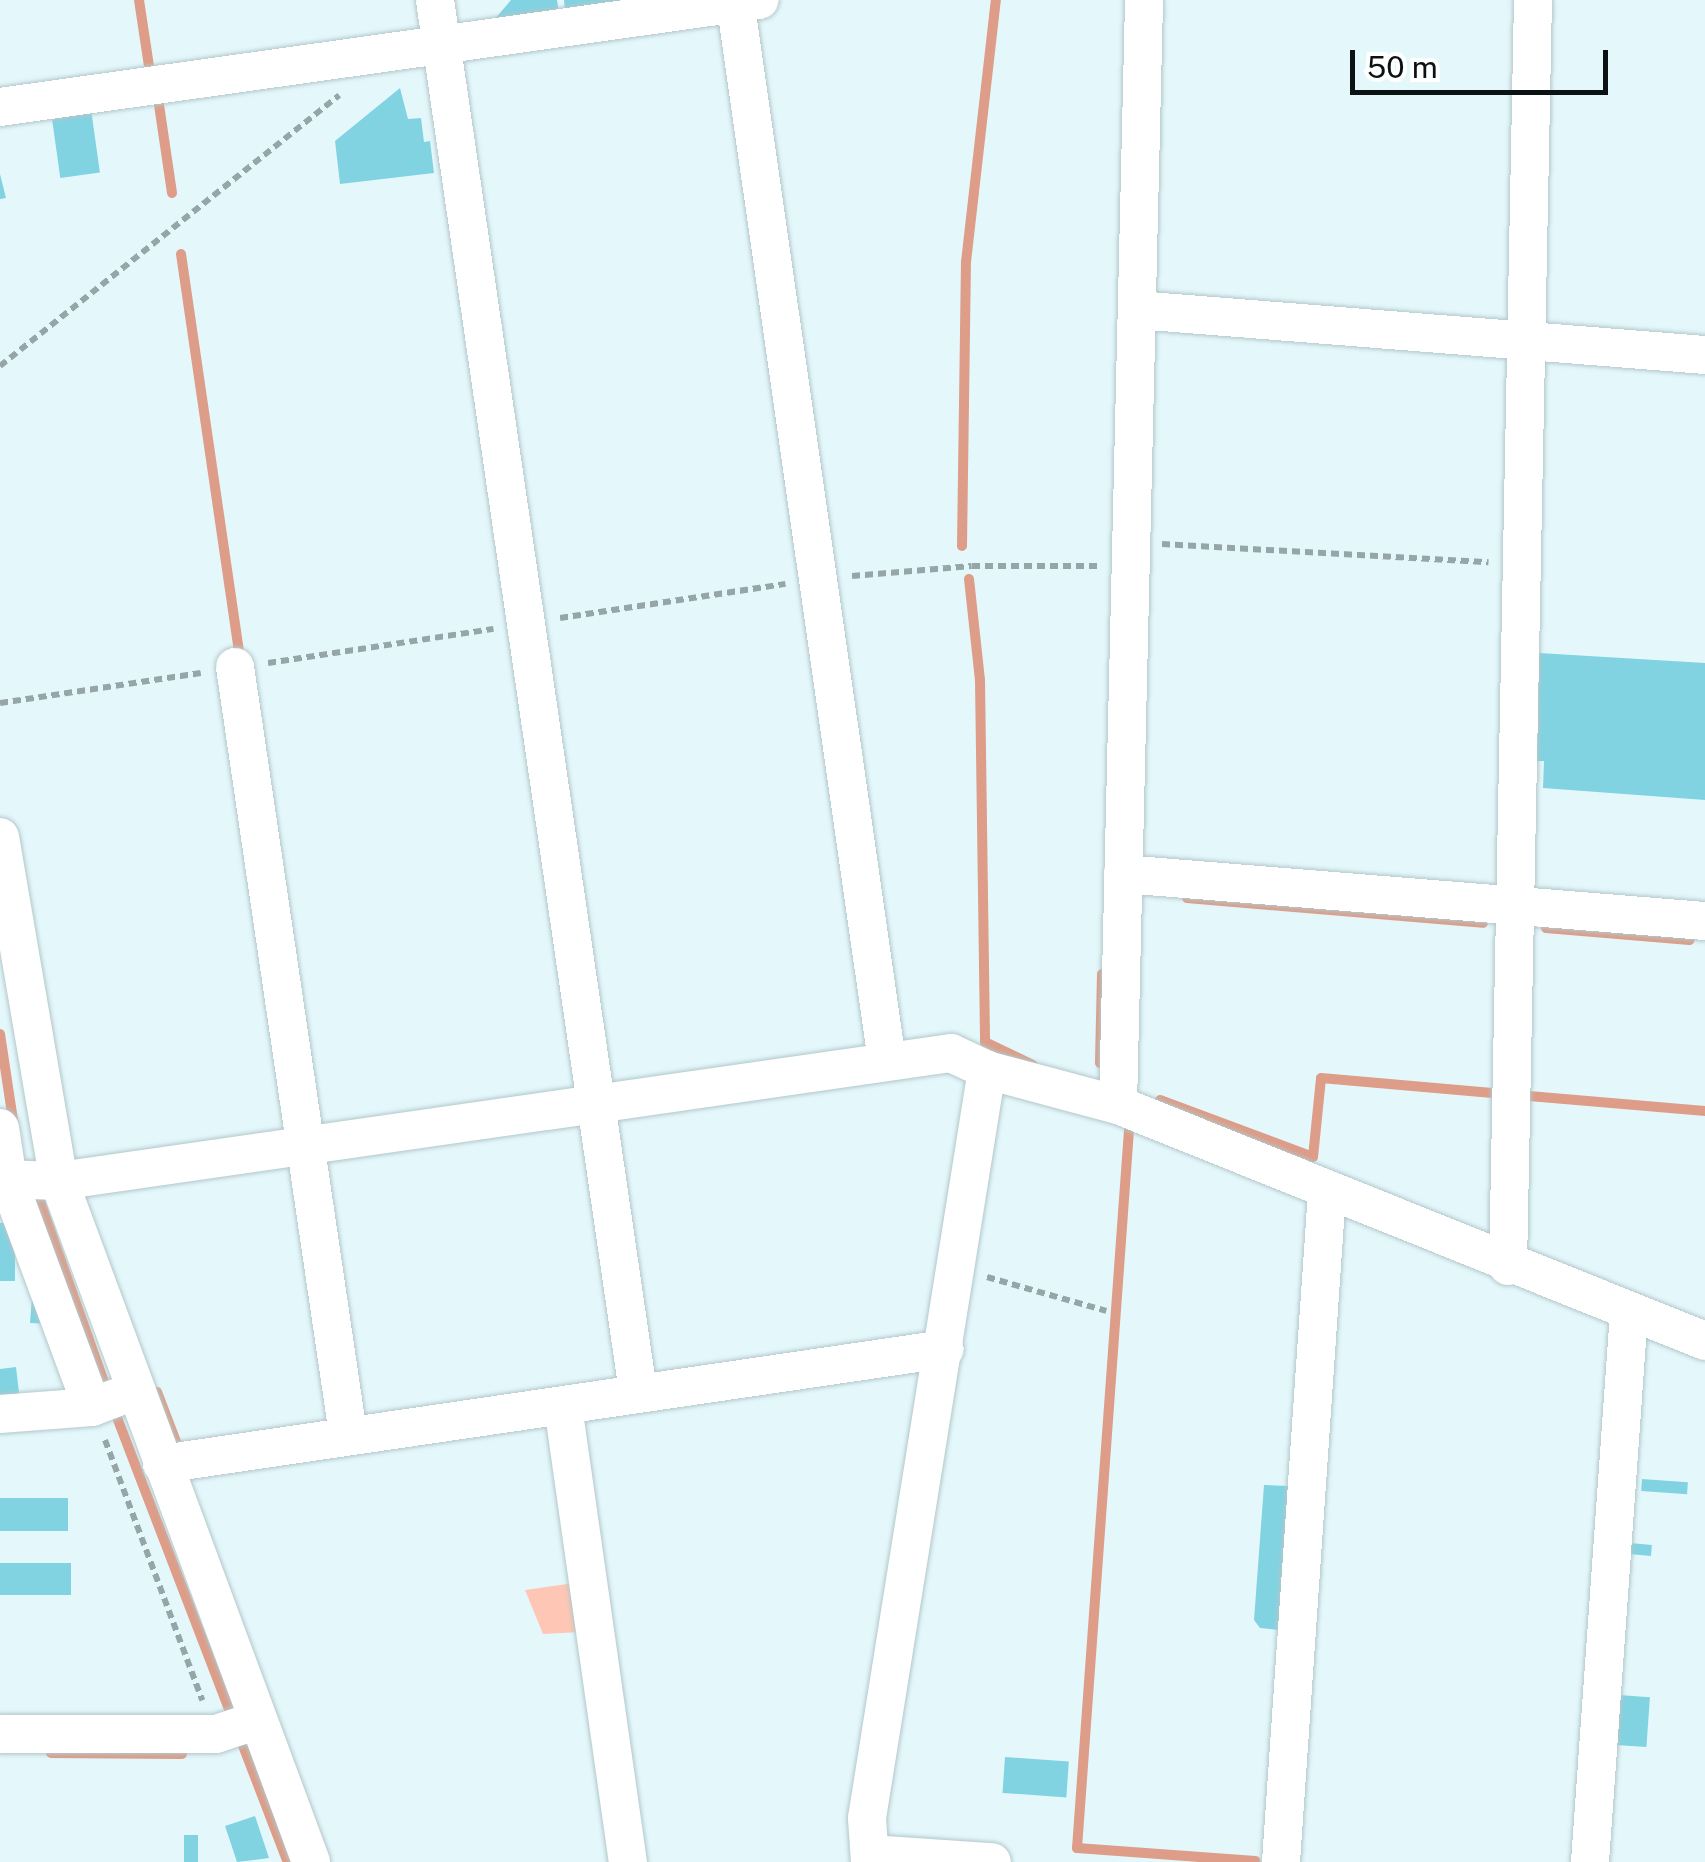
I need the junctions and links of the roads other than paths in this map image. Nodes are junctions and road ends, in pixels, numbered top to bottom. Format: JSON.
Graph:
{"nodes":[{"id":1,"x":435,"y":0,"type":"edge"},
{"id":2,"x":1144,"y":0,"type":"edge"},
{"id":3,"x":1533,"y":0,"type":"edge"},
{"id":4,"x":743,"y":1,"type":"edge"},
{"id":5,"x":442,"y":44,"type":"junction"},
{"id":6,"x":0,"y":107,"type":"edge"},
{"id":7,"x":1136,"y":310,"type":"junction"},
{"id":8,"x":1526,"y":340,"type":"junction"},
{"id":9,"x":1705,"y":354,"type":"edge"},
{"id":10,"x":236,"y":668,"type":"road end"},
{"id":11,"x":0,"y":837,"type":"edge"},
{"id":12,"x":1123,"y":874,"type":"junction"},
{"id":13,"x":1514,"y":904,"type":"junction"},
{"id":14,"x":1705,"y":921,"type":"edge"},
{"id":15,"x":887,"y":1062,"type":"junction"},
{"id":16,"x":987,"y":1070,"type":"junction"},
{"id":17,"x":597,"y":1101,"type":"junction"},
{"id":18,"x":1118,"y":1105,"type":"junction"},
{"id":19,"x":0,"y":1128,"type":"edge"},
{"id":20,"x":307,"y":1144,"type":"junction"},
{"id":21,"x":26,"y":1180,"type":"edge"},
{"id":22,"x":1327,"y":1193,"type":"junction"},
{"id":23,"x":1508,"y":1266,"type":"junction"},
{"id":24,"x":1628,"y":1312,"type":"junction"},
{"id":25,"x":1705,"y":1341,"type":"edge"},
{"id":26,"x":946,"y":1350,"type":"junction"},
{"id":27,"x":638,"y":1392,"type":"junction"},
{"id":28,"x":113,"y":1399,"type":"junction"},
{"id":29,"x":563,"y":1406,"type":"junction"},
{"id":30,"x":0,"y":1414,"type":"edge"},
{"id":31,"x":348,"y":1434,"type":"junction"},
{"id":32,"x":162,"y":1464,"type":"junction"},
{"id":33,"x":234,"y":1728,"type":"junction"},
{"id":34,"x":0,"y":1734,"type":"edge"},
{"id":35,"x":870,"y":1858,"type":"edge"},
{"id":36,"x":312,"y":1862,"type":"edge"},
{"id":37,"x":628,"y":1862,"type":"edge"},
{"id":38,"x":992,"y":1862,"type":"edge"},
{"id":39,"x":1281,"y":1862,"type":"edge"},
{"id":40,"x":1590,"y":1862,"type":"edge"}],
"edges":[{"from":1,"to":5,"type":"street"},
{"from":2,"to":7,"type":"street"},
{"from":3,"to":8,"type":"street"},
{"from":4,"to":5,"type":"street"},
{"from":4,"to":15,"type":"street"},
{"from":5,"to":6,"type":"street"},
{"from":5,"to":17,"type":"street"},
{"from":7,"to":8,"type":"street"},
{"from":7,"to":12,"type":"street"},
{"from":8,"to":9,"type":"street"},
{"from":8,"to":13,"type":"street"},
{"from":10,"to":20,"type":"street"},
{"from":11,"to":21,"type":"street"},
{"from":12,"to":13,"type":"street"},
{"from":12,"to":18,"type":"street"},
{"from":13,"to":14,"type":"street"},
{"from":13,"to":23,"type":"street"},
{"from":15,"to":16,"type":"street"},
{"from":15,"to":17,"type":"street"},
{"from":16,"to":18,"type":"street"},
{"from":16,"to":26,"type":"street"},
{"from":17,"to":20,"type":"street"},
{"from":17,"to":27,"type":"street"},
{"from":18,"to":22,"type":"street"},
{"from":19,"to":21,"type":"street"},
{"from":20,"to":21,"type":"street"},
{"from":20,"to":31,"type":"street"},
{"from":21,"to":28,"type":"street"},
{"from":21,"to":28,"type":"street"},
{"from":22,"to":23,"type":"street"},
{"from":22,"to":39,"type":"street"},
{"from":23,"to":24,"type":"street"},
{"from":24,"to":25,"type":"street"},
{"from":24,"to":40,"type":"street"},
{"from":26,"to":27,"type":"street"},
{"from":26,"to":35,"type":"street"},
{"from":27,"to":29,"type":"street"},
{"from":28,"to":30,"type":"street"},
{"from":28,"to":32,"type":"street"},
{"from":29,"to":31,"type":"street"},
{"from":29,"to":37,"type":"street"},
{"from":31,"to":32,"type":"street"},
{"from":32,"to":33,"type":"street"},
{"from":33,"to":34,"type":"street"},
{"from":33,"to":36,"type":"street"},
{"from":35,"to":38,"type":"street"}]}
